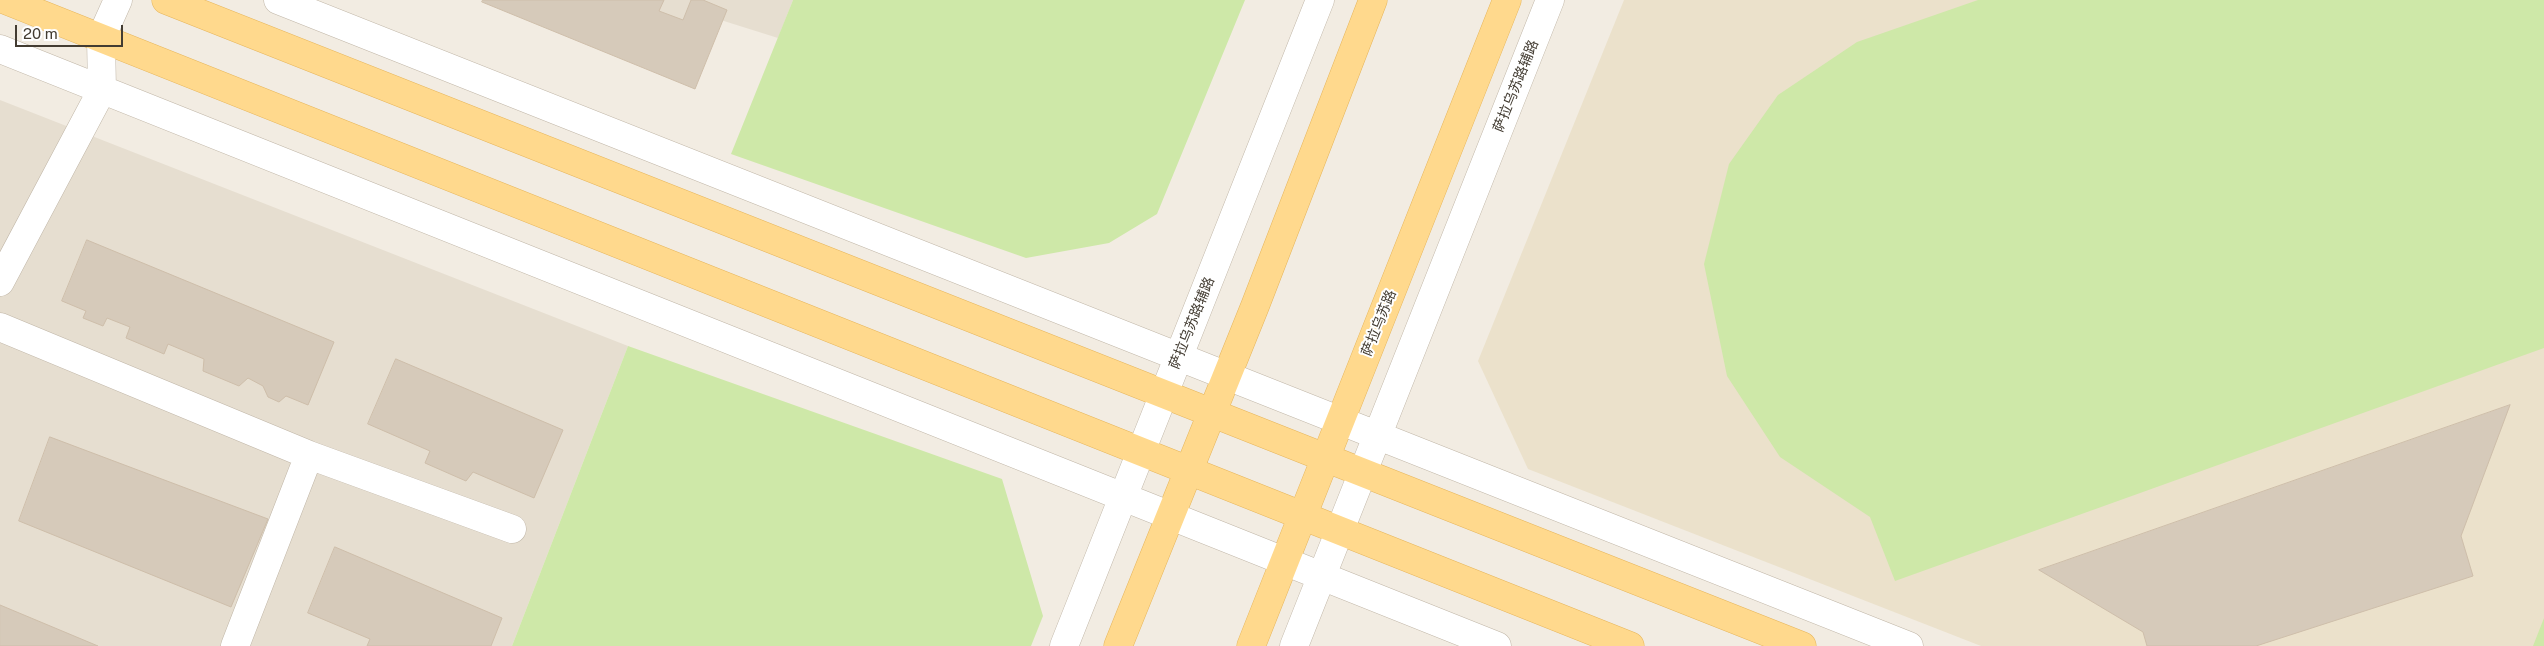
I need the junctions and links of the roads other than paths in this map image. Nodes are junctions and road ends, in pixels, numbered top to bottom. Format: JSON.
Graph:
{"nodes":[{"id":1,"x":5,"y":0,"type":"edge"},
{"id":2,"x":118,"y":0,"type":"edge"},
{"id":3,"x":166,"y":0,"type":"edge"},
{"id":4,"x":278,"y":0,"type":"edge"},
{"id":5,"x":1320,"y":0,"type":"edge"},
{"id":6,"x":1373,"y":0,"type":"edge"},
{"id":7,"x":1507,"y":0,"type":"edge"},
{"id":8,"x":1550,"y":0,"type":"edge"},
{"id":9,"x":101,"y":38,"type":"junction"},
{"id":10,"x":0,"y":49,"type":"edge"},
{"id":11,"x":102,"y":90,"type":"junction"},
{"id":12,"x":0,"y":282,"type":"edge"},
{"id":13,"x":0,"y":327,"type":"edge"},
{"id":14,"x":1179,"y":357,"type":"junction"},
{"id":15,"x":1226,"y":376,"type":"junction"},
{"id":16,"x":1164,"y":394,"type":"junction"},
{"id":17,"x":1212,"y":413,"type":"junction"},
{"id":18,"x":1340,"y":421,"type":"junction"},
{"id":19,"x":1377,"y":436,"type":"junction"},
{"id":20,"x":1141,"y":452,"type":"junction"},
{"id":21,"x":309,"y":456,"type":"junction"},
{"id":22,"x":1326,"y":458,"type":"junction"},
{"id":23,"x":1188,"y":470,"type":"junction"},
{"id":24,"x":1362,"y":472,"type":"junction"},
{"id":25,"x":1123,"y":497,"type":"junction"},
{"id":26,"x":1170,"y":516,"type":"junction"},
{"id":27,"x":1302,"y":516,"type":"junction"},
{"id":28,"x":512,"y":529,"type":"dead end"},
{"id":29,"x":1340,"y":530,"type":"junction"},
{"id":30,"x":1285,"y":561,"type":"junction"},
{"id":31,"x":1321,"y":576,"type":"junction"},
{"id":32,"x":235,"y":646,"type":"edge"},
{"id":33,"x":1064,"y":646,"type":"edge"},
{"id":34,"x":1118,"y":646,"type":"edge"},
{"id":35,"x":1251,"y":646,"type":"edge"},
{"id":36,"x":1294,"y":646,"type":"edge"},
{"id":37,"x":1497,"y":646,"type":"edge"},
{"id":38,"x":1630,"y":646,"type":"edge"},
{"id":39,"x":1802,"y":646,"type":"edge"},
{"id":40,"x":1909,"y":646,"type":"edge"}],
"edges":[{"from":1,"to":9,"type":"main road"},
{"from":2,"to":9,"type":"street"},
{"from":3,"to":16,"type":"main road"},
{"from":4,"to":14,"type":"street"},
{"from":5,"to":14,"type":"street","name":"萨拉乌苏路辅路"},
{"from":6,"to":15,"type":"main road"},
{"from":7,"to":18,"type":"main road","name":"萨拉乌苏路"},
{"from":8,"to":19,"type":"street","name":"萨拉乌苏路辅路"},
{"from":9,"to":11,"type":"street"},
{"from":9,"to":20,"type":"main road"},
{"from":10,"to":11,"type":"street"},
{"from":11,"to":12,"type":"street"},
{"from":11,"to":25,"type":"street"},
{"from":13,"to":21,"type":"street"},
{"from":14,"to":15,"type":"street"},
{"from":14,"to":16,"type":"street","name":"萨拉乌苏路辅路"},
{"from":15,"to":17,"type":"main road"},
{"from":15,"to":18,"type":"street"},
{"from":16,"to":17,"type":"main road"},
{"from":16,"to":20,"type":"street","name":"萨拉乌苏路辅路"},
{"from":17,"to":22,"type":"main road"},
{"from":17,"to":23,"type":"main road"},
{"from":18,"to":19,"type":"street"},
{"from":18,"to":22,"type":"main road","name":"萨拉乌苏路"},
{"from":19,"to":24,"type":"street","name":"萨拉乌苏路辅路"},
{"from":19,"to":40,"type":"street"},
{"from":20,"to":23,"type":"main road"},
{"from":20,"to":25,"type":"street","name":"萨拉乌苏路辅路"},
{"from":21,"to":28,"type":"street"},
{"from":21,"to":32,"type":"street"},
{"from":22,"to":24,"type":"main road"},
{"from":22,"to":27,"type":"main road","name":"萨拉乌苏路"},
{"from":23,"to":26,"type":"main road"},
{"from":23,"to":27,"type":"main road"},
{"from":24,"to":29,"type":"street","name":"萨拉乌苏路辅路"},
{"from":24,"to":39,"type":"main road"},
{"from":25,"to":26,"type":"street"},
{"from":25,"to":33,"type":"street","name":"萨拉乌苏路辅路"},
{"from":26,"to":30,"type":"street"},
{"from":26,"to":34,"type":"main road"},
{"from":27,"to":29,"type":"main road"},
{"from":27,"to":30,"type":"main road","name":"萨拉乌苏路"},
{"from":29,"to":31,"type":"street","name":"萨拉乌苏路辅路"},
{"from":29,"to":38,"type":"main road"},
{"from":30,"to":31,"type":"street"},
{"from":30,"to":35,"type":"main road","name":"萨拉乌苏路"},
{"from":31,"to":36,"type":"street","name":"萨拉乌苏路辅路"},
{"from":31,"to":37,"type":"street"}]}
